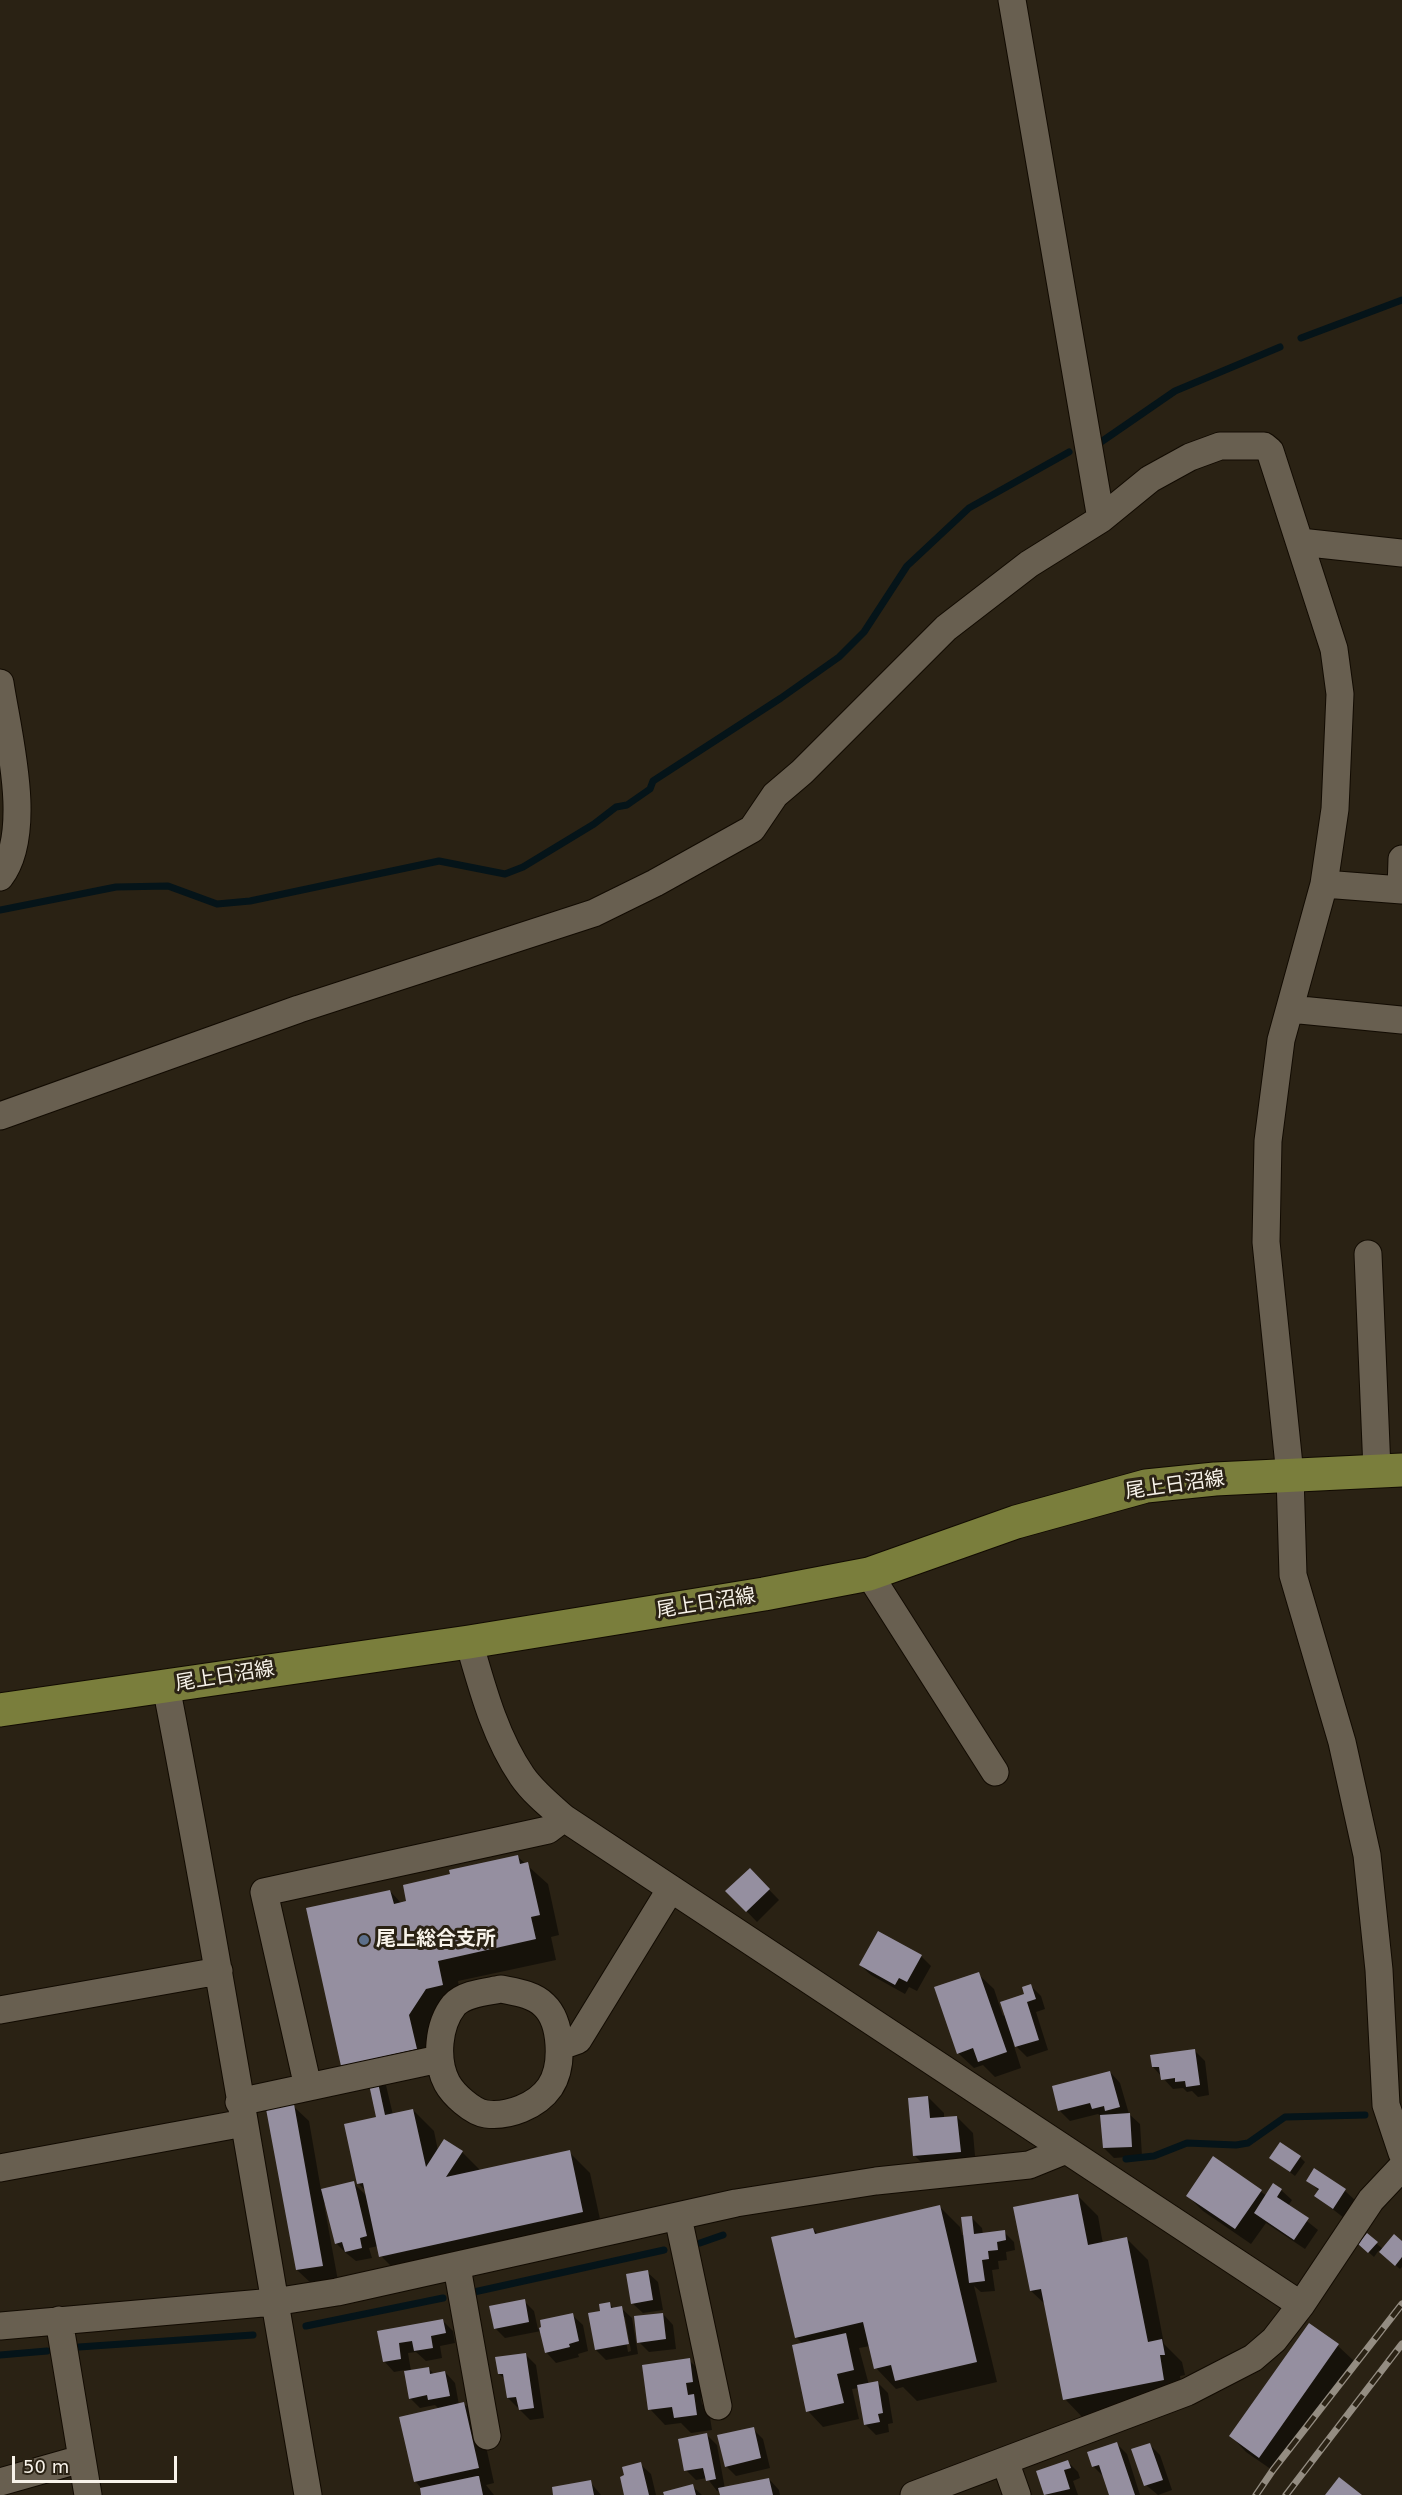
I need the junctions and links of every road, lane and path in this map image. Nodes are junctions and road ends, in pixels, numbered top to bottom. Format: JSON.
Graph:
{"nodes":[{"id":1,"x":1012,"y":0,"type":"edge"},
{"id":2,"x":1101,"y":519,"type":"junction"},
{"id":3,"x":1300,"y":542,"type":"junction"},
{"id":4,"x":1402,"y":553,"type":"edge"},
{"id":5,"x":0,"y":683,"type":"edge"},
{"id":6,"x":1402,"y":859,"type":"edge"},
{"id":7,"x":0,"y":877,"type":"edge"},
{"id":8,"x":1324,"y":885,"type":"junction"},
{"id":9,"x":1402,"y":890,"type":"edge"},
{"id":10,"x":1290,"y":1009,"type":"junction"},
{"id":11,"x":1402,"y":1020,"type":"edge"},
{"id":12,"x":0,"y":1116,"type":"edge"},
{"id":13,"x":1368,"y":1254,"type":"dead end"},
{"id":14,"x":1390,"y":1470,"type":"edge"},
{"id":15,"x":1290,"y":1475,"type":"junction"},
{"id":16,"x":869,"y":1574,"type":"junction"},
{"id":17,"x":469,"y":1642,"type":"junction"},
{"id":18,"x":166,"y":1686,"type":"junction"},
{"id":19,"x":0,"y":1710,"type":"edge"},
{"id":20,"x":995,"y":1772,"type":"dead end"},
{"id":21,"x":564,"y":1818,"type":"junction"},
{"id":22,"x":670,"y":1890,"type":"junction"},
{"id":23,"x":219,"y":1971,"type":"junction"},
{"id":24,"x":0,"y":2010,"type":"edge"},
{"id":25,"x":561,"y":2046,"type":"junction"},
{"id":26,"x":439,"y":2059,"type":"junction"},
{"id":27,"x":308,"y":2087,"type":"junction"},
{"id":28,"x":242,"y":2112,"type":"junction"},
{"id":29,"x":1066,"y":2150,"type":"junction"},
{"id":30,"x":1402,"y":2153,"type":"edge"},
{"id":31,"x":1402,"y":2167,"type":"edge"},
{"id":32,"x":0,"y":2168,"type":"edge"},
{"id":33,"x":678,"y":2217,"type":"junction"},
{"id":34,"x":457,"y":2267,"type":"junction"},
{"id":35,"x":274,"y":2302,"type":"junction"},
{"id":36,"x":1301,"y":2305,"type":"junction"},
{"id":37,"x":59,"y":2320,"type":"junction"},
{"id":38,"x":0,"y":2326,"type":"edge"},
{"id":39,"x":718,"y":2406,"type":"dead end"},
{"id":40,"x":487,"y":2436,"type":"dead end"},
{"id":41,"x":81,"y":2459,"type":"junction"},
{"id":42,"x":1005,"y":2461,"type":"junction"},
{"id":43,"x":0,"y":2482,"type":"edge"},
{"id":44,"x":88,"y":2495,"type":"edge"},
{"id":45,"x":308,"y":2495,"type":"edge"},
{"id":46,"x":914,"y":2495,"type":"edge"},
{"id":47,"x":1017,"y":2495,"type":"edge"}],
"edges":[{"from":1,"to":2,"type":"street"},
{"from":2,"to":3,"type":"street"},
{"from":2,"to":12,"type":"street"},
{"from":3,"to":4,"type":"street"},
{"from":3,"to":8,"type":"street"},
{"from":5,"to":7,"type":"street"},
{"from":6,"to":9,"type":"street"},
{"from":8,"to":9,"type":"street"},
{"from":8,"to":10,"type":"street"},
{"from":10,"to":11,"type":"street"},
{"from":10,"to":15,"type":"street"},
{"from":13,"to":14,"type":"street"},
{"from":14,"to":15,"type":"main road","name":"尾上日沼線"},
{"from":15,"to":16,"type":"main road","name":"尾上日沼線"},
{"from":15,"to":30,"type":"street"},
{"from":16,"to":17,"type":"main road","name":"尾上日沼線"},
{"from":16,"to":20,"type":"street"},
{"from":17,"to":18,"type":"main road","name":"尾上日沼線"},
{"from":17,"to":21,"type":"street"},
{"from":18,"to":19,"type":"main road","name":"尾上日沼線"},
{"from":18,"to":23,"type":"street"},
{"from":21,"to":22,"type":"street"},
{"from":21,"to":27,"type":"street"},
{"from":22,"to":25,"type":"street"},
{"from":22,"to":29,"type":"street"},
{"from":23,"to":24,"type":"street"},
{"from":23,"to":28,"type":"street"},
{"from":25,"to":26,"type":"street"},
{"from":25,"to":26,"type":"street"},
{"from":26,"to":27,"type":"street"},
{"from":27,"to":28,"type":"street"},
{"from":28,"to":32,"type":"street"},
{"from":28,"to":35,"type":"street"},
{"from":29,"to":33,"type":"street"},
{"from":29,"to":36,"type":"street"},
{"from":31,"to":36,"type":"street"},
{"from":33,"to":34,"type":"street"},
{"from":33,"to":39,"type":"street"},
{"from":34,"to":35,"type":"street"},
{"from":34,"to":40,"type":"street"},
{"from":35,"to":37,"type":"street"},
{"from":35,"to":45,"type":"street"},
{"from":36,"to":42,"type":"street"},
{"from":37,"to":38,"type":"street"},
{"from":37,"to":41,"type":"street"},
{"from":41,"to":43,"type":"street"},
{"from":41,"to":44,"type":"street"},
{"from":42,"to":46,"type":"street"},
{"from":42,"to":47,"type":"street"}]}
